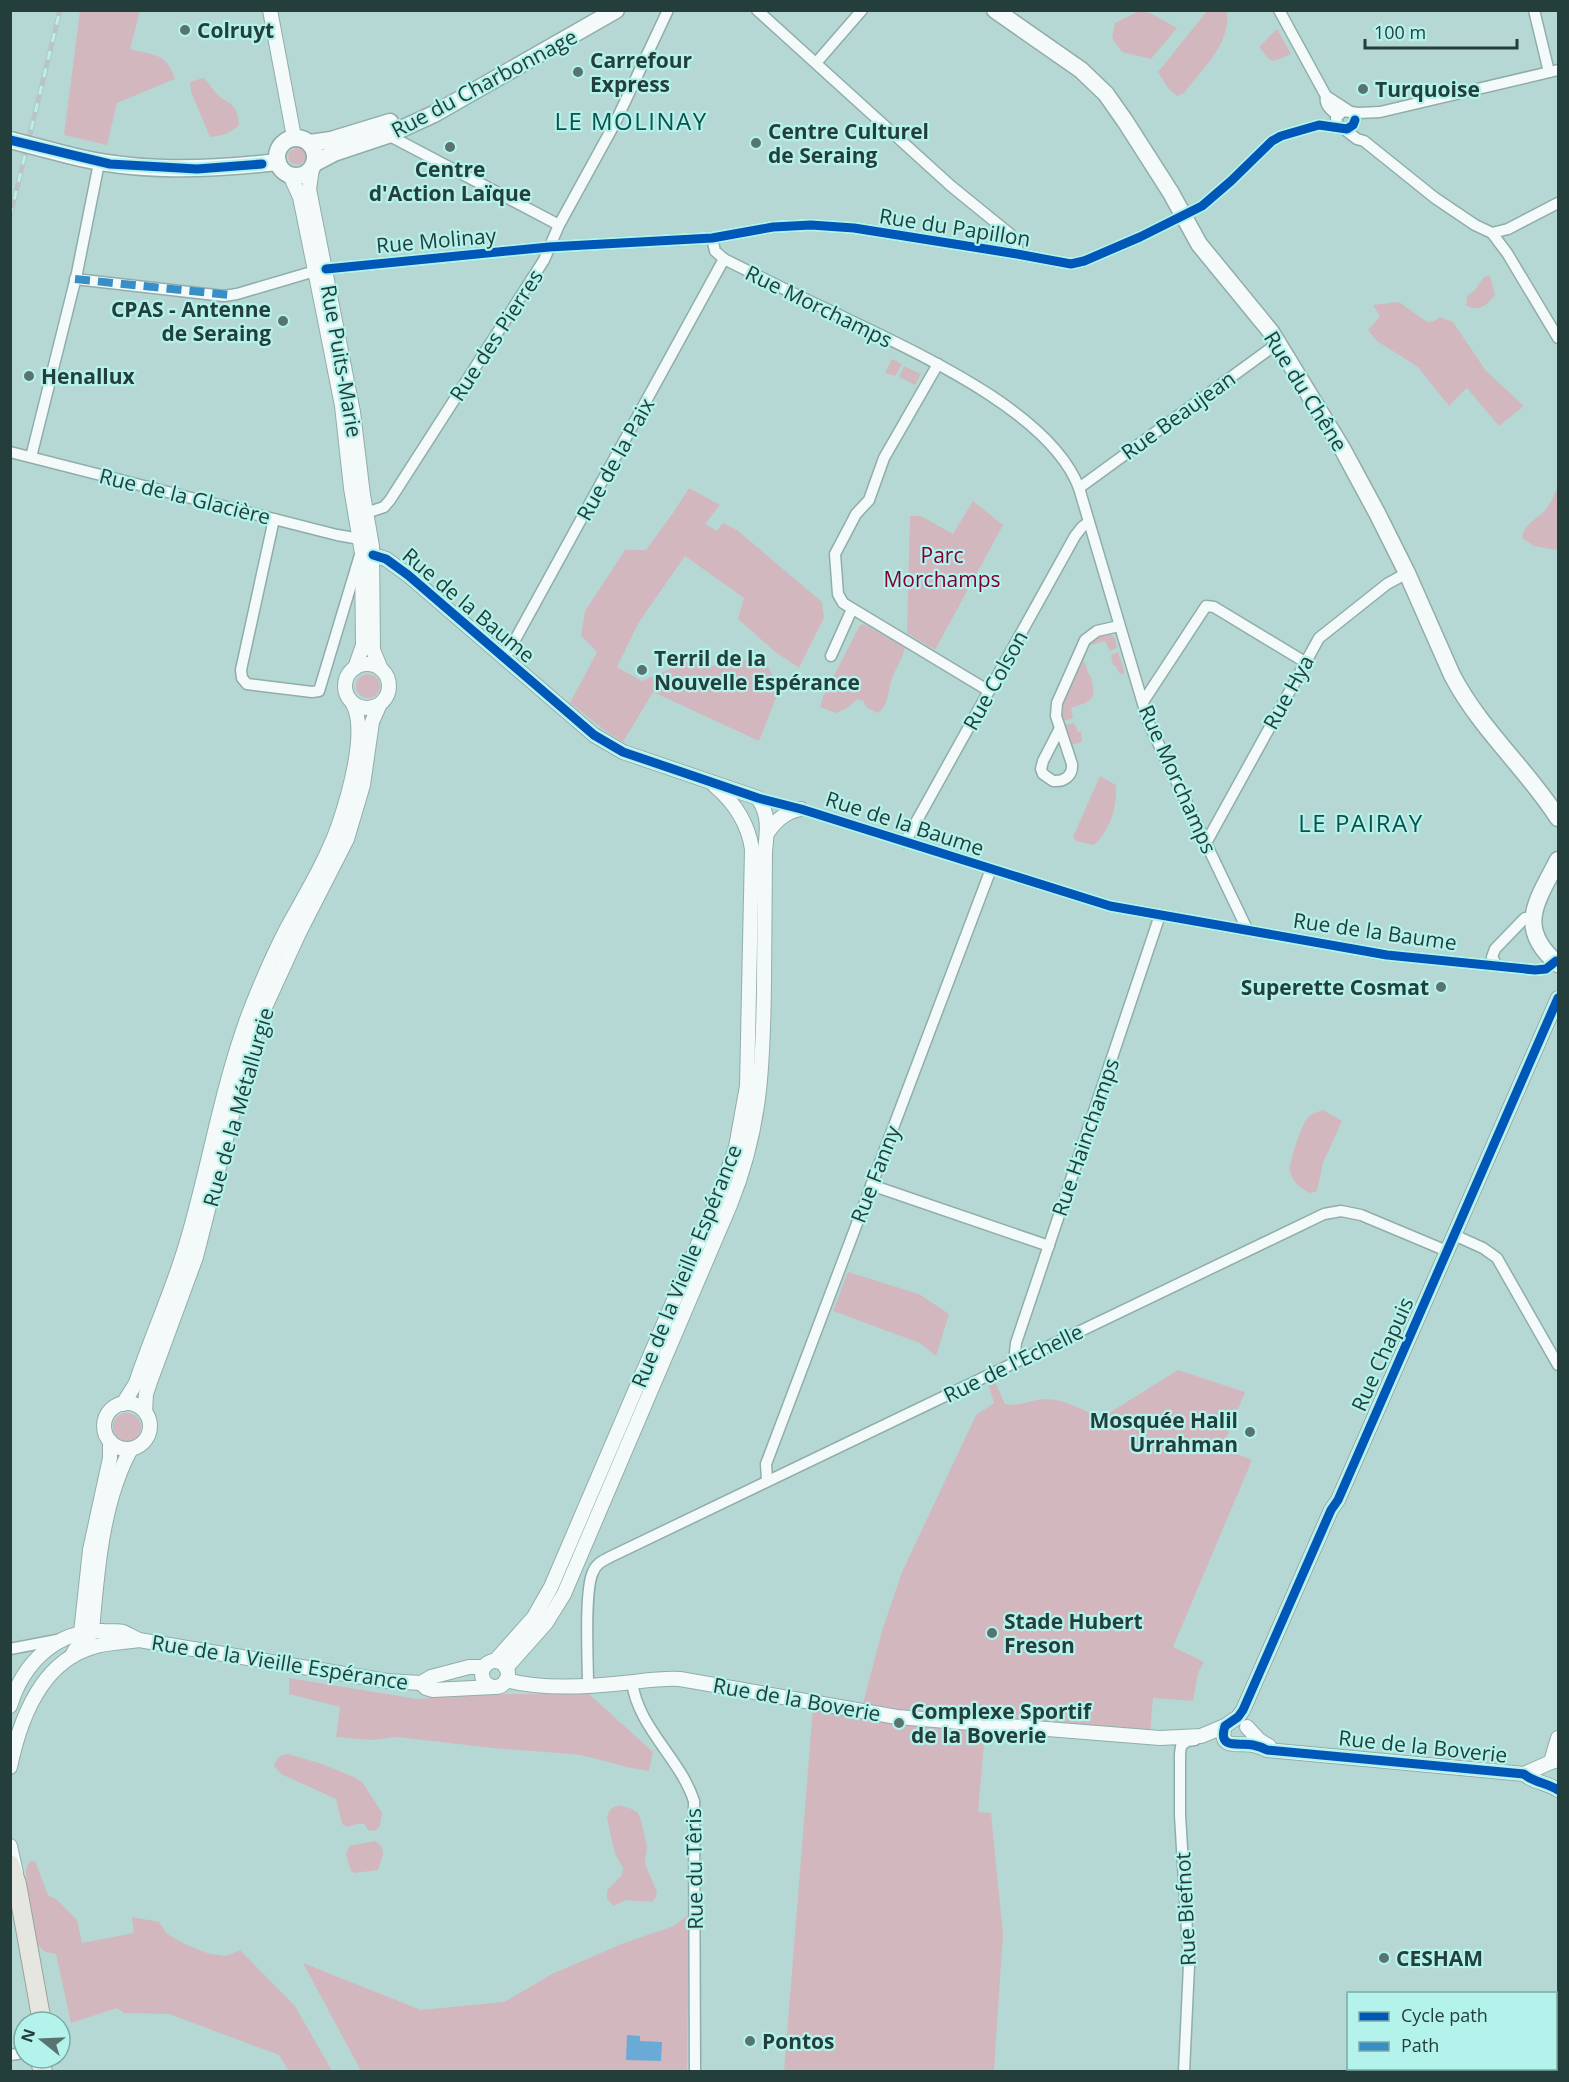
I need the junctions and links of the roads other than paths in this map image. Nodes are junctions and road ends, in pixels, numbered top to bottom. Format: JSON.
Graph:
{"nodes":[{"id":1,"x":270,"y":10,"type":"edge"},
{"id":2,"x":597,"y":10,"type":"edge"},
{"id":3,"x":616,"y":10,"type":"edge"},
{"id":4,"x":668,"y":10,"type":"edge"},
{"id":5,"x":757,"y":10,"type":"edge"},
{"id":6,"x":862,"y":10,"type":"edge"},
{"id":7,"x":995,"y":10,"type":"edge"},
{"id":8,"x":1279,"y":10,"type":"edge"},
{"id":9,"x":1534,"y":10,"type":"edge"},
{"id":10,"x":816,"y":63,"type":"junction"},
{"id":11,"x":1554,"y":71,"type":"edge"},
{"id":12,"x":1326,"y":96,"type":"junction"},
{"id":13,"x":1352,"y":114,"type":"junction"},
{"id":14,"x":1340,"y":122,"type":"junction"},
{"id":15,"x":388,"y":135,"type":"junction"},
{"id":16,"x":294,"y":137,"type":"junction"},
{"id":17,"x":10,"y":140,"type":"edge"},
{"id":18,"x":1364,"y":141,"type":"junction"},
{"id":19,"x":310,"y":143,"type":"junction"},
{"id":20,"x":278,"y":162,"type":"junction"},
{"id":21,"x":99,"y":163,"type":"junction"},
{"id":22,"x":313,"y":165,"type":"junction"},
{"id":23,"x":290,"y":175,"type":"junction"},
{"id":24,"x":1558,"y":203,"type":"edge"},
{"id":25,"x":1183,"y":215,"type":"junction"},
{"id":26,"x":559,"y":225,"type":"junction"},
{"id":27,"x":1492,"y":233,"type":"junction"},
{"id":28,"x":712,"y":238,"type":"junction"},
{"id":29,"x":549,"y":247,"type":"junction"},
{"id":30,"x":1017,"y":254,"type":"junction"},
{"id":31,"x":724,"y":259,"type":"junction"},
{"id":32,"x":320,"y":270,"type":"junction"},
{"id":33,"x":75,"y":279,"type":"junction"},
{"id":34,"x":1558,"y":338,"type":"edge"},
{"id":35,"x":1278,"y":343,"type":"junction"},
{"id":36,"x":938,"y":364,"type":"junction"},
{"id":37,"x":10,"y":452,"type":"edge"},
{"id":38,"x":31,"y":457,"type":"junction"},
{"id":39,"x":1079,"y":488,"type":"junction"},
{"id":40,"x":366,"y":513,"type":"junction"},
{"id":41,"x":274,"y":519,"type":"junction"},
{"id":42,"x":1089,"y":522,"type":"junction"},
{"id":43,"x":365,"y":549,"type":"junction"},
{"id":44,"x":1407,"y":573,"type":"junction"},
{"id":45,"x":852,"y":609,"type":"junction"},
{"id":46,"x":1119,"y":626,"type":"junction"},
{"id":47,"x":831,"y":656,"type":"dead end"},
{"id":48,"x":505,"y":658,"type":"junction"},
{"id":49,"x":1305,"y":662,"type":"junction"},
{"id":50,"x":380,"y":667,"type":"junction"},
{"id":51,"x":355,"y":668,"type":"junction"},
{"id":52,"x":989,"y":690,"type":"junction"},
{"id":53,"x":1143,"y":702,"type":"junction"},
{"id":54,"x":353,"y":704,"type":"junction"},
{"id":55,"x":379,"y":706,"type":"junction"},
{"id":56,"x":1060,"y":728,"type":"dead end"},
{"id":57,"x":706,"y":779,"type":"junction"},
{"id":58,"x":758,"y":798,"type":"junction"},
{"id":59,"x":801,"y":809,"type":"junction"},
{"id":60,"x":1558,"y":818,"type":"edge"},
{"id":61,"x":768,"y":832,"type":"junction"},
{"id":62,"x":905,"y":842,"type":"junction"},
{"id":63,"x":1206,"y":843,"type":"junction"},
{"id":64,"x":1558,"y":860,"type":"edge"},
{"id":65,"x":991,"y":869,"type":"junction"},
{"id":66,"x":1160,"y":915,"type":"junction"},
{"id":67,"x":1533,"y":918,"type":"junction"},
{"id":68,"x":1247,"y":929,"type":"junction"},
{"id":69,"x":1557,"y":963,"type":"edge"},
{"id":70,"x":1496,"y":964,"type":"junction"},
{"id":71,"x":1558,"y":998,"type":"edge"},
{"id":72,"x":871,"y":1185,"type":"junction"},
{"id":73,"x":1454,"y":1235,"type":"junction"},
{"id":74,"x":1048,"y":1246,"type":"junction"},
{"id":75,"x":1447,"y":1251,"type":"junction"},
{"id":76,"x":1018,"y":1360,"type":"junction"},
{"id":77,"x":1558,"y":1365,"type":"edge"},
{"id":78,"x":123,"y":1404,"type":"junction"},
{"id":79,"x":145,"y":1412,"type":"junction"},
{"id":80,"x":110,"y":1441,"type":"junction"},
{"id":81,"x":131,"y":1449,"type":"junction"},
{"id":82,"x":767,"y":1480,"type":"junction"},
{"id":83,"x":579,"y":1558,"type":"junction"},
{"id":84,"x":558,"y":1572,"type":"junction"},
{"id":85,"x":564,"y":1594,"type":"junction"},
{"id":86,"x":86,"y":1632,"type":"junction"},
{"id":87,"x":65,"y":1638,"type":"junction"},
{"id":88,"x":139,"y":1640,"type":"junction"},
{"id":89,"x":10,"y":1649,"type":"edge"},
{"id":90,"x":72,"y":1656,"type":"junction"},
{"id":91,"x":497,"y":1673,"type":"junction"},
{"id":92,"x":633,"y":1682,"type":"junction"},
{"id":93,"x":421,"y":1683,"type":"junction"},
{"id":94,"x":588,"y":1685,"type":"junction"},
{"id":95,"x":10,"y":1706,"type":"edge"},
{"id":96,"x":1229,"y":1723,"type":"junction"},
{"id":97,"x":1247,"y":1727,"type":"junction"},
{"id":98,"x":1201,"y":1737,"type":"junction"},
{"id":99,"x":1160,"y":1738,"type":"junction"},
{"id":100,"x":1558,"y":1738,"type":"edge"},
{"id":101,"x":1235,"y":1744,"type":"junction"},
{"id":102,"x":1181,"y":1746,"type":"junction"},
{"id":103,"x":1279,"y":1750,"type":"junction"},
{"id":104,"x":1553,"y":1762,"type":"edge"},
{"id":105,"x":10,"y":1767,"type":"edge"},
{"id":106,"x":1524,"y":1774,"type":"junction"},
{"id":107,"x":1554,"y":1787,"type":"edge"},
{"id":108,"x":10,"y":1846,"type":"edge"},
{"id":109,"x":10,"y":1864,"type":"edge"},
{"id":110,"x":17,"y":1884,"type":"junction"},
{"id":111,"x":10,"y":1908,"type":"edge"},
{"id":112,"x":29,"y":2010,"type":"edge"},
{"id":113,"x":40,"y":2010,"type":"edge"},
{"id":114,"x":695,"y":2072,"type":"edge"},
{"id":115,"x":1184,"y":2072,"type":"edge"}],
"edges":[{"from":1,"to":16,"type":"street"},
{"from":2,"to":19,"type":"main road","name":"Rue du Charbonnage"},
{"from":3,"to":15,"type":"main road","name":"Rue du Charbonnage"},
{"from":4,"to":26,"type":"street","name":"Rue des Pierres"},
{"from":5,"to":10,"type":"street"},
{"from":6,"to":10,"type":"street"},
{"from":7,"to":25,"type":"main road","name":"Rue du Chêne"},
{"from":8,"to":12,"type":"street"},
{"from":9,"to":11,"type":"street"},
{"from":10,"to":30,"type":"street"},
{"from":11,"to":13,"type":"street"},
{"from":12,"to":13,"type":"street"},
{"from":12,"to":14,"type":"street"},
{"from":13,"to":14,"type":"street"},
{"from":13,"to":14,"type":"street"},
{"from":13,"to":18,"type":"street"},
{"from":14,"to":18,"type":"street"},
{"from":14,"to":25,"type":"street","name":"Rue du Papillon"},
{"from":15,"to":22,"type":"main road","name":"Rue du Charbonnage"},
{"from":15,"to":26,"type":"street"},
{"from":16,"to":19,"type":"main road"},
{"from":16,"to":20,"type":"main road"},
{"from":17,"to":21,"type":"main road","bridge":true},
{"from":18,"to":27,"type":"street"},
{"from":19,"to":22,"type":"main road"},
{"from":20,"to":21,"type":"main road"},
{"from":20,"to":23,"type":"main road"},
{"from":21,"to":33,"type":"street"},
{"from":22,"to":23,"type":"main road","name":"Rue du Charbonnage"},
{"from":22,"to":32,"type":"street","name":"Rue Puits-Marie"},
{"from":23,"to":32,"type":"street","name":"Rue Puits-Marie"},
{"from":24,"to":27,"type":"street"},
{"from":25,"to":30,"type":"street","name":"Rue du Papillon"},
{"from":25,"to":35,"type":"main road","name":"Rue du Chêne"},
{"from":26,"to":29,"type":"street","name":"Rue des Pierres"},
{"from":27,"to":34,"type":"street"},
{"from":28,"to":29,"type":"street","name":"Rue du Papillon"},
{"from":28,"to":30,"type":"street","name":"Rue du Papillon"},
{"from":28,"to":31,"type":"street","name":"Rue Morchamps"},
{"from":29,"to":32,"type":"street","name":"Rue Molinay"},
{"from":29,"to":40,"type":"street","name":"Rue des Pierres"},
{"from":31,"to":36,"type":"street","name":"Rue Morchamps"},
{"from":31,"to":48,"type":"street","name":"Rue de la Paix"},
{"from":32,"to":33,"type":"street","name":"Rue Molinay"},
{"from":32,"to":40,"type":"street","name":"Rue Puits-Marie"},
{"from":32,"to":43,"type":"street","name":"Rue Puits-Marie"},
{"from":33,"to":38,"type":"street"},
{"from":35,"to":39,"type":"street","name":"Rue Beaujean"},
{"from":35,"to":44,"type":"main road","name":"Rue du Chêne"},
{"from":36,"to":39,"type":"street","name":"Rue Morchamps"},
{"from":36,"to":45,"type":"street"},
{"from":37,"to":38,"type":"street","name":"Rue de la Glacière"},
{"from":38,"to":41,"type":"street","name":"Rue de la Glacière"},
{"from":39,"to":42,"type":"street","name":"Rue Morchamps"},
{"from":40,"to":43,"type":"street","name":"Rue Puits-Marie"},
{"from":41,"to":43,"type":"street","name":"Rue de la Glacière"},
{"from":41,"to":43,"type":"street"},
{"from":42,"to":46,"type":"street","name":"Rue Morchamps"},
{"from":42,"to":52,"type":"street","name":"Rue Colson"},
{"from":43,"to":48,"type":"street","name":"Rue de la Baume"},
{"from":43,"to":50,"type":"street","name":"Rue de la Métallurgie"},
{"from":43,"to":51,"type":"street","name":"Rue de la Métallurgie"},
{"from":44,"to":49,"type":"street","name":"Rue Hya"},
{"from":44,"to":60,"type":"main road","name":"Rue du Chêne"},
{"from":45,"to":47,"type":"street"},
{"from":45,"to":52,"type":"street"},
{"from":46,"to":53,"type":"street","name":"Rue Morchamps"},
{"from":46,"to":56,"type":"street"},
{"from":48,"to":57,"type":"street","name":"Rue de la Baume"},
{"from":49,"to":53,"type":"street"},
{"from":49,"to":63,"type":"street","name":"Rue Hya"},
{"from":50,"to":51,"type":"street"},
{"from":50,"to":55,"type":"street","name":"Rue de la Métallurgie"},
{"from":51,"to":54,"type":"street","name":"Rue de la Métallurgie"},
{"from":52,"to":62,"type":"street","name":"Rue Colson"},
{"from":53,"to":63,"type":"street","name":"Rue Morchamps"},
{"from":54,"to":55,"type":"street"},
{"from":54,"to":78,"type":"street","name":"Rue de la Métallurgie"},
{"from":55,"to":79,"type":"street","name":"Rue de la Métallurgie"},
{"from":57,"to":58,"type":"street","name":"Rue de la Baume"},
{"from":57,"to":84,"type":"street","name":"Rue de la Vieille Espérance"},
{"from":58,"to":59,"type":"street","name":"Rue de la Baume"},
{"from":58,"to":61,"type":"street","name":"Rue de la Vieille Espérance"},
{"from":59,"to":61,"type":"street"},
{"from":59,"to":62,"type":"street","name":"Rue de la Baume"},
{"from":61,"to":83,"type":"street","name":"Rue de la Vieille Espérance"},
{"from":62,"to":65,"type":"street","name":"Rue de la Baume"},
{"from":63,"to":68,"type":"street","name":"Rue Morchamps"},
{"from":64,"to":67,"type":"main road"},
{"from":65,"to":66,"type":"street","name":"Rue de la Baume"},
{"from":65,"to":72,"type":"street","name":"Rue Fanny"},
{"from":66,"to":68,"type":"street","name":"Rue de la Baume"},
{"from":66,"to":74,"type":"street","name":"Rue Hainchamps"},
{"from":67,"to":69,"type":"main road"},
{"from":67,"to":70,"type":"street"},
{"from":68,"to":70,"type":"street","name":"Rue de la Baume"},
{"from":69,"to":70,"type":"street","name":"Rue de la Baume"},
{"from":71,"to":73,"type":"street","name":"Rue Chapuis"},
{"from":72,"to":74,"type":"street"},
{"from":72,"to":82,"type":"street","name":"Rue Fanny"},
{"from":73,"to":75,"type":"street","name":"Rue Chapuis"},
{"from":73,"to":77,"type":"street"},
{"from":74,"to":76,"type":"street","name":"Rue Hainchamps"},
{"from":75,"to":76,"type":"street","name":"Rue de l'Echelle"},
{"from":75,"to":96,"type":"street","name":"Rue Chapuis"},
{"from":76,"to":82,"type":"street","name":"Rue de l'Echelle"},
{"from":78,"to":79,"type":"street"},
{"from":78,"to":80,"type":"street","name":"Rue de la Métallurgie"},
{"from":79,"to":81,"type":"street","name":"Rue de la Métallurgie"},
{"from":80,"to":81,"type":"street"},
{"from":80,"to":86,"type":"street","name":"Rue de la Métallurgie"},
{"from":81,"to":86,"type":"street","name":"Rue de la Métallurgie"},
{"from":82,"to":94,"type":"street","name":"Rue de l'Echelle"},
{"from":83,"to":84,"type":"street"},
{"from":83,"to":85,"type":"street","name":"Rue de la Vieille Espérance"},
{"from":84,"to":85,"type":"street"},
{"from":84,"to":91,"type":"street","name":"Rue de la Vieille Espérance"},
{"from":85,"to":91,"type":"street","name":"Rue de la Vieille Espérance"},
{"from":86,"to":87,"type":"street","name":"Rue de la Vieille Espérance"},
{"from":86,"to":88,"type":"street","name":"Rue de la Vieille Espérance"},
{"from":86,"to":90,"type":"street"},
{"from":87,"to":89,"type":"street","name":"Rue de la Vieille Espérance"},
{"from":87,"to":95,"type":"street"},
{"from":88,"to":90,"type":"street","name":"Rue de la Vieille Espérance"},
{"from":88,"to":93,"type":"street","name":"Rue de la Vieille Espérance"},
{"from":90,"to":105,"type":"street"},
{"from":91,"to":93,"type":"street","name":"Rue de la Vieille Espérance"},
{"from":91,"to":93,"type":"street","name":"Rue de la Vieille Espérance"},
{"from":91,"to":94,"type":"street","name":"Rue de la Boverie"},
{"from":92,"to":94,"type":"street","name":"Rue de la Boverie"},
{"from":92,"to":99,"type":"street","name":"Rue de la Boverie"},
{"from":92,"to":114,"type":"street","name":"Rue du Têris"},
{"from":96,"to":97,"type":"street"},
{"from":96,"to":98,"type":"street","name":"Rue de la Boverie"},
{"from":96,"to":101,"type":"street"},
{"from":97,"to":101,"type":"street"},
{"from":97,"to":103,"type":"street","name":"Rue de la Boverie"},
{"from":98,"to":99,"type":"street","name":"Rue de la Boverie"},
{"from":98,"to":102,"type":"street"},
{"from":99,"to":102,"type":"street","name":"Rue de la Boverie"},
{"from":100,"to":104,"type":"street"},
{"from":101,"to":102,"type":"street","name":"Rue de la Boverie"},
{"from":101,"to":103,"type":"street","name":"Rue de la Boverie"},
{"from":102,"to":115,"type":"street","name":"Rue Biefnot"},
{"from":103,"to":106,"type":"street","name":"Rue de la Boverie"},
{"from":104,"to":106,"type":"street","name":"Rue de la Boverie"},
{"from":104,"to":107,"type":"street","name":"Rue de la Boverie"},
{"from":106,"to":107,"type":"street","name":"Rue de la Boverie"},
{"from":108,"to":110,"type":"street"},
{"from":109,"to":110,"type":"main road"},
{"from":110,"to":113,"type":"main road"},
{"from":111,"to":112,"type":"main road"}]}
